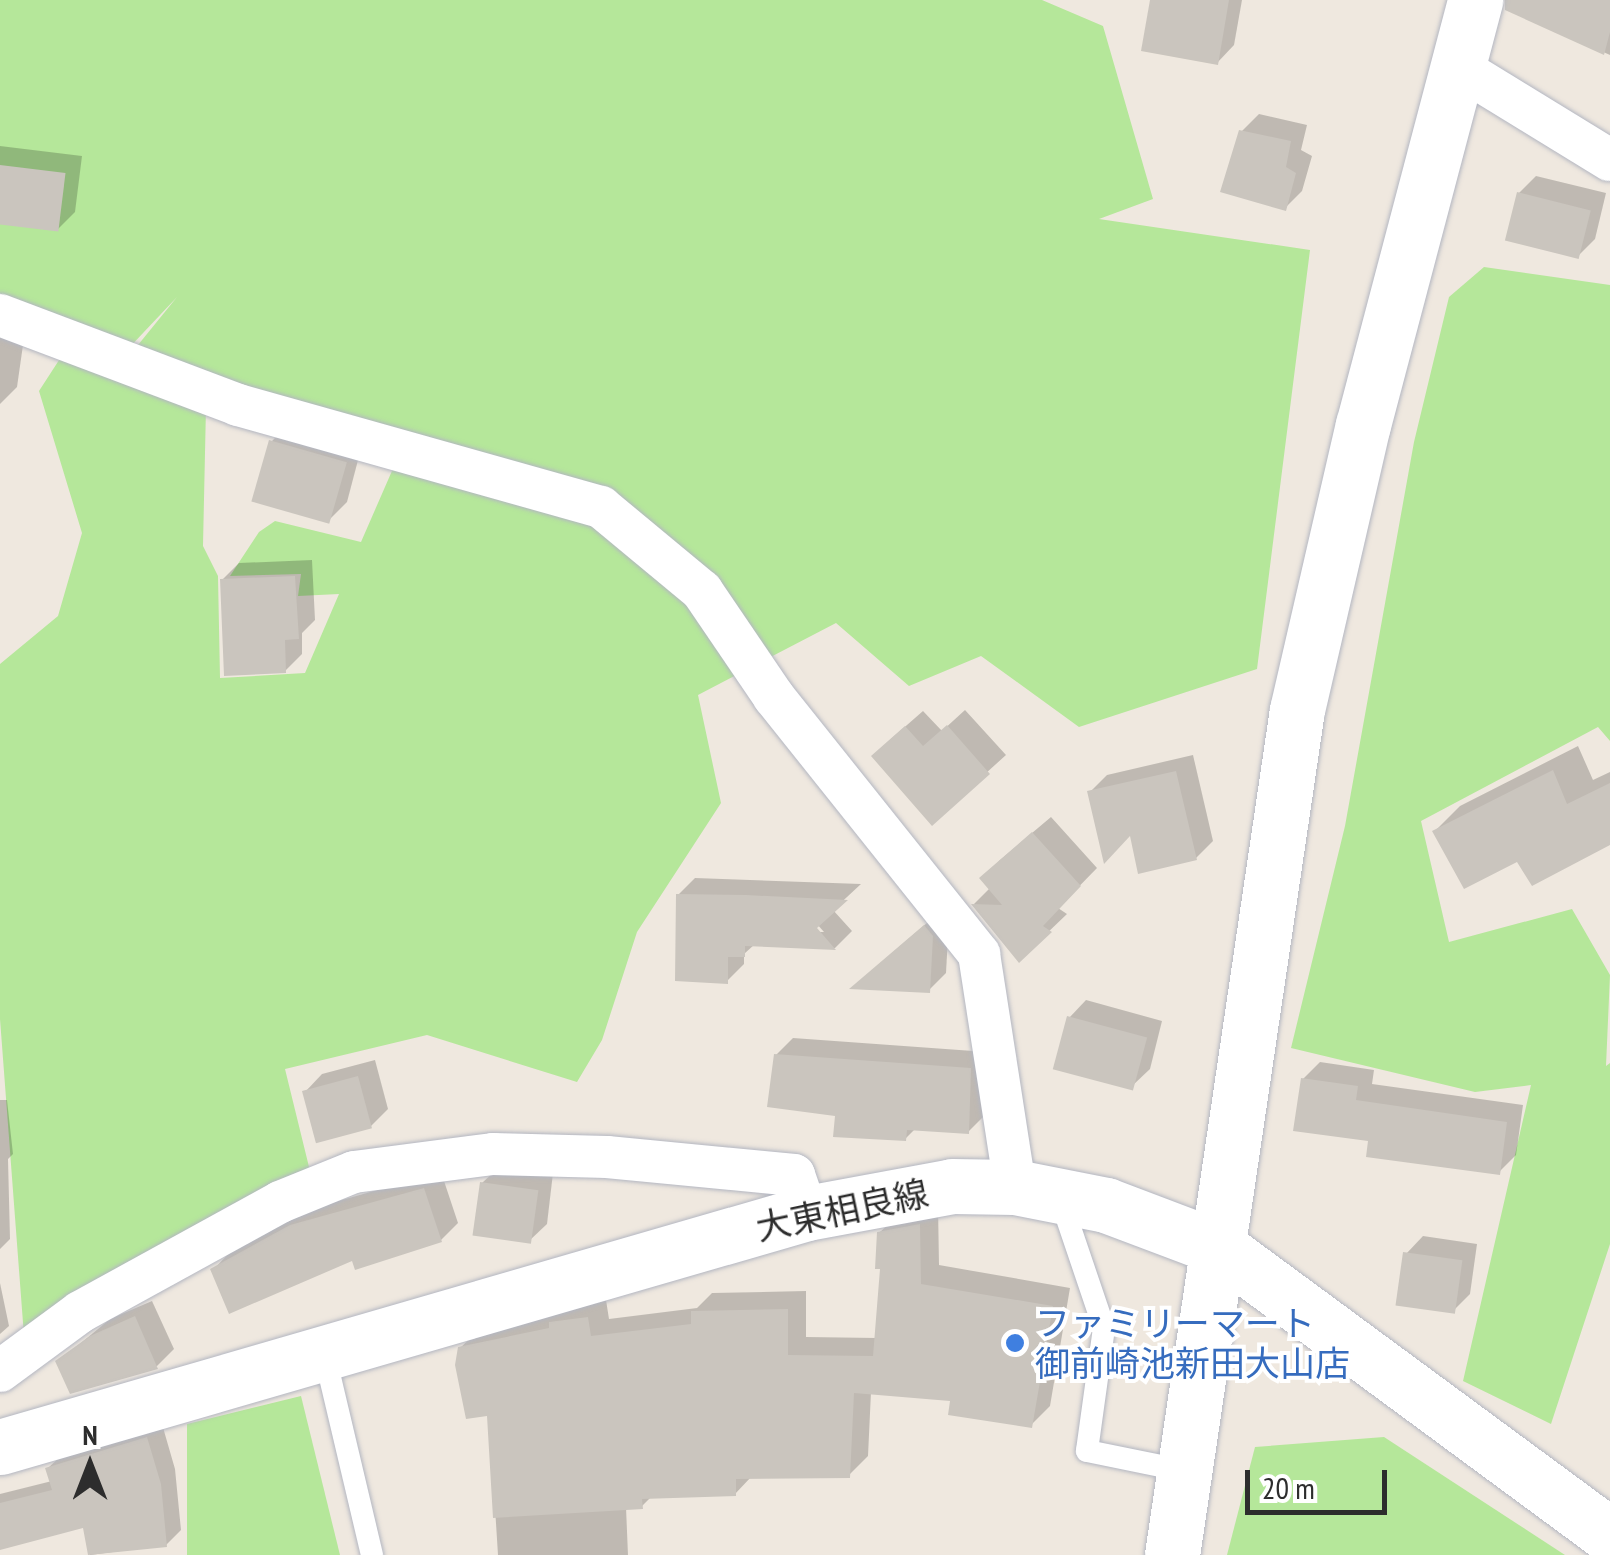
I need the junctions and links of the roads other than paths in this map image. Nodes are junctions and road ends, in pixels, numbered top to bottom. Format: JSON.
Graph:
{"nodes":[{"id":1,"x":1475,"y":0,"type":"edge"},
{"id":2,"x":1458,"y":67,"type":"junction"},
{"id":3,"x":1610,"y":160,"type":"edge"},
{"id":4,"x":0,"y":315,"type":"edge"},
{"id":5,"x":1037,"y":1192,"type":"junction"},
{"id":6,"x":807,"y":1213,"type":"junction"},
{"id":7,"x":1220,"y":1248,"type":"junction"},
{"id":8,"x":324,"y":1352,"type":"junction"},
{"id":9,"x":0,"y":1371,"type":"edge"},
{"id":10,"x":0,"y":1447,"type":"edge"},
{"id":11,"x":1185,"y":1471,"type":"junction"},
{"id":12,"x":1610,"y":1536,"type":"edge"},
{"id":13,"x":372,"y":1555,"type":"edge"},
{"id":14,"x":1172,"y":1555,"type":"edge"}],
"edges":[{"from":1,"to":2,"type":"main road"},
{"from":2,"to":3,"type":"street"},
{"from":2,"to":7,"type":"main road"},
{"from":4,"to":5,"type":"street"},
{"from":5,"to":6,"type":"main road","name":"大東相良線"},
{"from":5,"to":7,"type":"main road","name":"大東相良線"},
{"from":5,"to":11,"type":"lane"},
{"from":6,"to":8,"type":"main road","name":"大東相良線"},
{"from":6,"to":9,"type":"street"},
{"from":7,"to":11,"type":"main road"},
{"from":7,"to":12,"type":"main road","name":"大東相良線"},
{"from":8,"to":10,"type":"main road","name":"大東相良線"},
{"from":8,"to":13,"type":"lane"},
{"from":11,"to":14,"type":"main road"}]}
